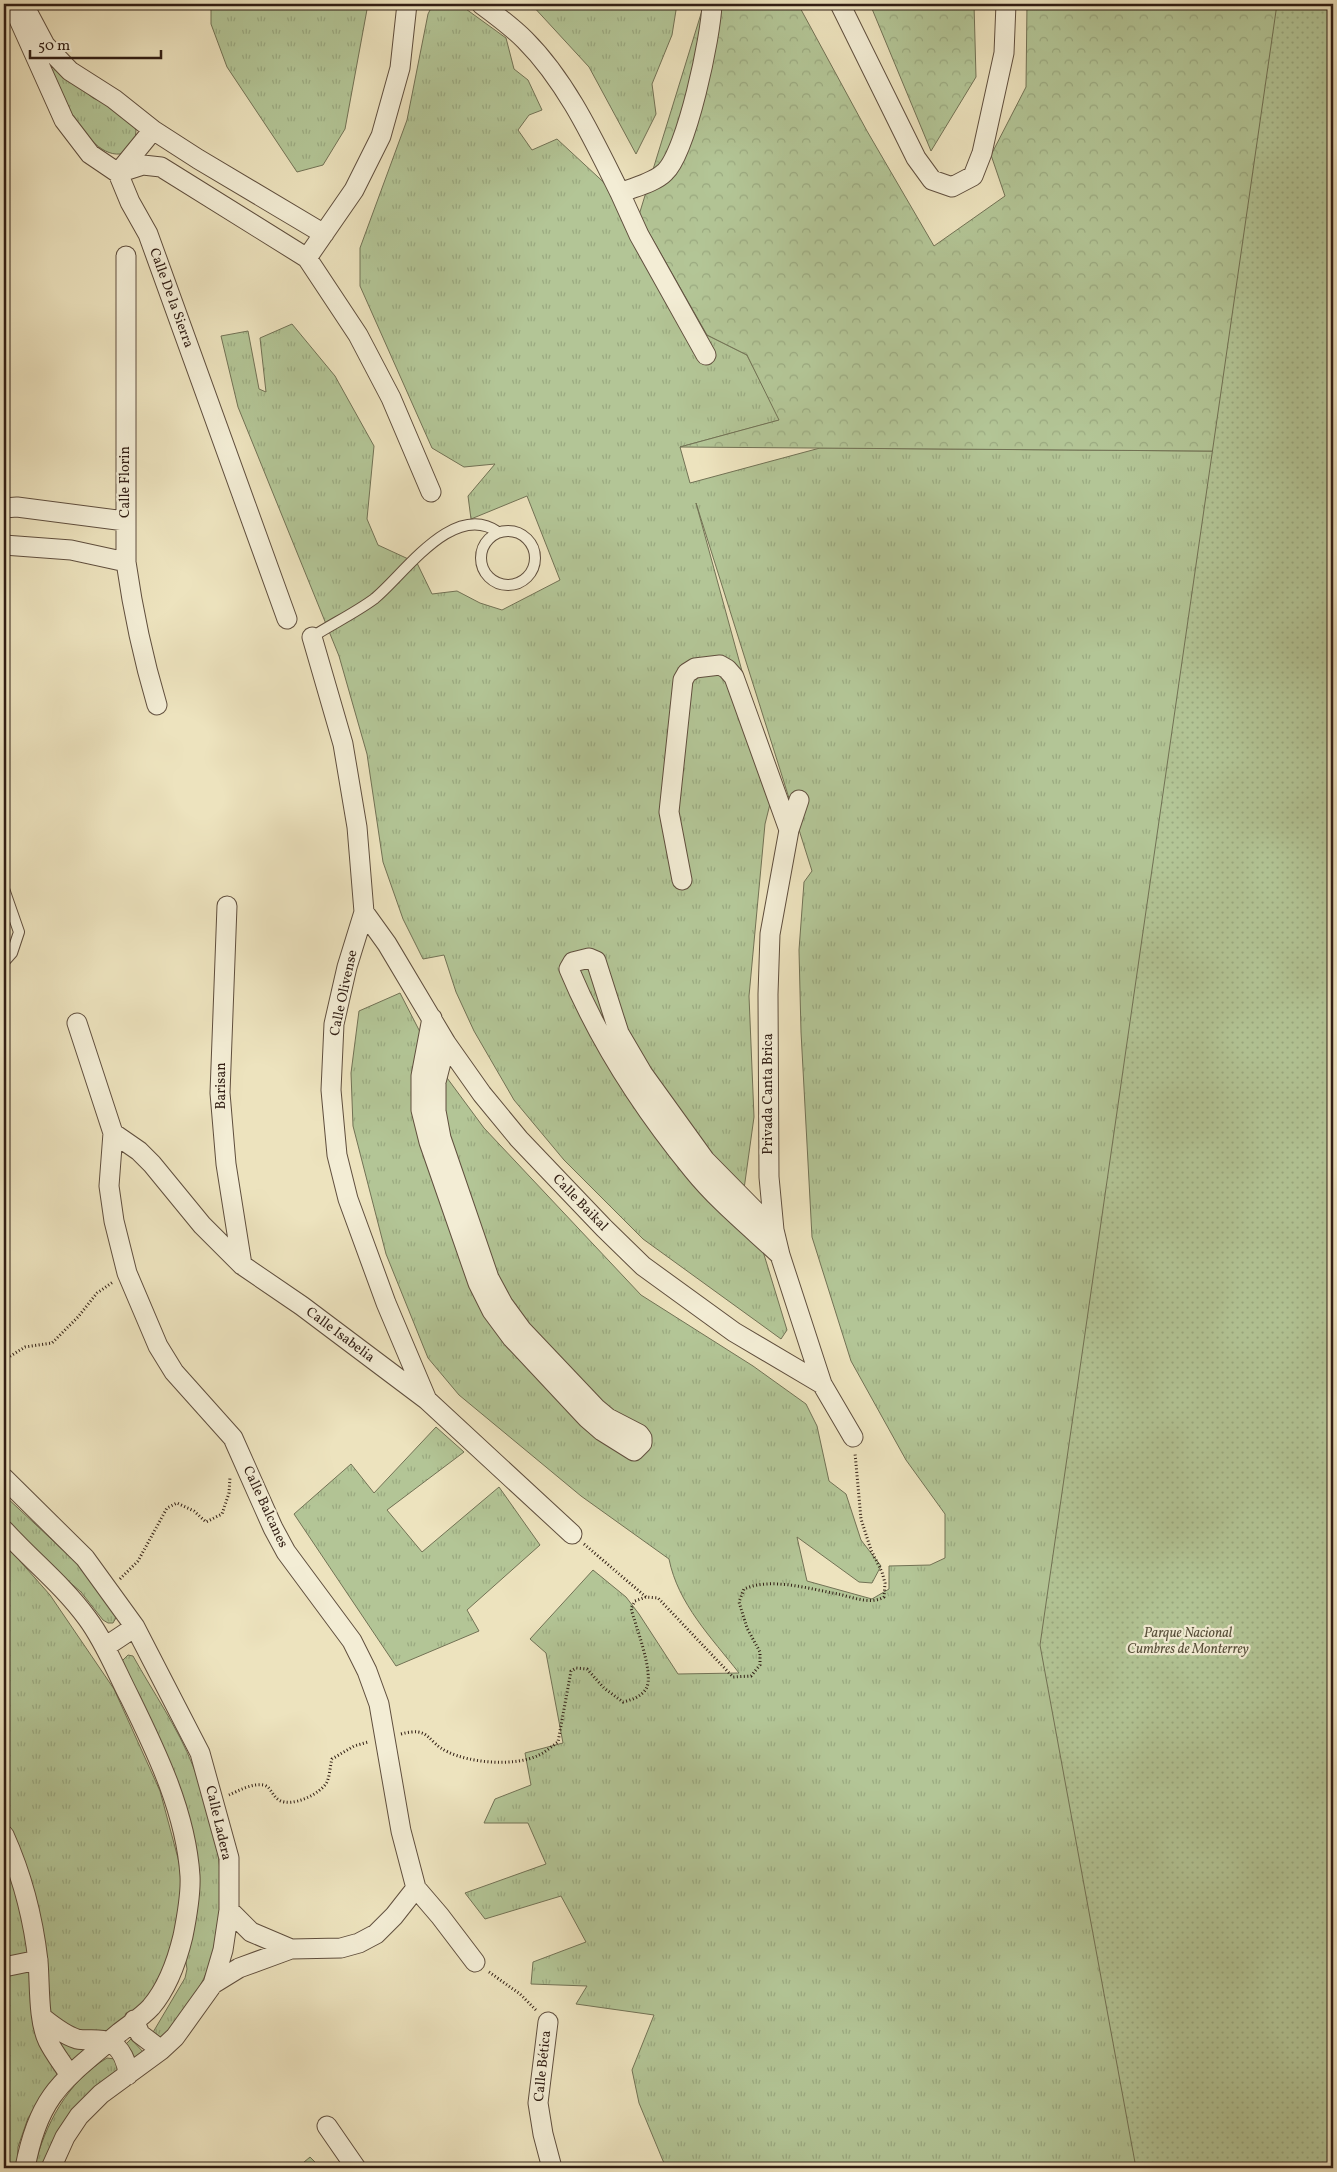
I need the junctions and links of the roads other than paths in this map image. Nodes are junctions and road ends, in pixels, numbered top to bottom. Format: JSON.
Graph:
{"nodes":[{"id":1,"x":12,"y":4,"type":"edge"},
{"id":2,"x":407,"y":4,"type":"edge"},
{"id":3,"x":481,"y":4,"type":"edge"},
{"id":4,"x":712,"y":4,"type":"edge"},
{"id":5,"x":840,"y":4,"type":"edge"},
{"id":6,"x":1006,"y":4,"type":"edge"},
{"id":7,"x":25,"y":16,"type":"edge"},
{"id":8,"x":153,"y":130,"type":"junction"},
{"id":9,"x":198,"y":158,"type":"junction"},
{"id":10,"x":118,"y":173,"type":"junction"},
{"id":11,"x":184,"y":180,"type":"junction"},
{"id":12,"x":620,"y":193,"type":"junction"},
{"id":13,"x":324,"y":234,"type":"junction"},
{"id":14,"x":126,"y":256,"type":"dead end"},
{"id":15,"x":307,"y":258,"type":"junction"},
{"id":16,"x":706,"y":355,"type":"dead end"},
{"id":17,"x":431,"y":492,"type":"dead end"},
{"id":18,"x":4,"y":508,"type":"edge"},
{"id":19,"x":125,"y":521,"type":"junction"},
{"id":20,"x":498,"y":532,"type":"junction"},
{"id":21,"x":4,"y":545,"type":"edge"},
{"id":22,"x":126,"y":562,"type":"junction"},
{"id":23,"x":287,"y":618,"type":"dead end"},
{"id":24,"x":312,"y":637,"type":"joint"},
{"id":25,"x":157,"y":705,"type":"dead end"},
{"id":26,"x":799,"y":800,"type":"dead end"},
{"id":27,"x":790,"y":830,"type":"junction"},
{"id":28,"x":682,"y":880,"type":"dead end"},
{"id":29,"x":4,"y":889,"type":"edge"},
{"id":30,"x":227,"y":906,"type":"dead end"},
{"id":31,"x":364,"y":912,"type":"junction"},
{"id":32,"x":4,"y":962,"type":"edge"},
{"id":33,"x":432,"y":1018,"type":"junction"},
{"id":34,"x":77,"y":1023,"type":"dead end"},
{"id":35,"x":446,"y":1043,"type":"junction"},
{"id":36,"x":113,"y":1133,"type":"junction"},
{"id":37,"x":774,"y":1230,"type":"junction"},
{"id":38,"x":780,"y":1255,"type":"junction"},
{"id":39,"x":242,"y":1265,"type":"junction"},
{"id":40,"x":822,"y":1384,"type":"junction"},
{"id":41,"x":427,"y":1400,"type":"junction"},
{"id":42,"x":853,"y":1437,"type":"road end"},
{"id":43,"x":4,"y":1478,"type":"edge"},
{"id":44,"x":4,"y":1530,"type":"edge"},
{"id":45,"x":572,"y":1534,"type":"road end"},
{"id":46,"x":135,"y":1627,"type":"junction"},
{"id":47,"x":105,"y":1647,"type":"junction"},
{"id":48,"x":4,"y":1835,"type":"edge"},
{"id":49,"x":416,"y":1888,"type":"junction"},
{"id":50,"x":229,"y":1910,"type":"junction"},
{"id":51,"x":291,"y":1949,"type":"junction"},
{"id":52,"x":38,"y":1960,"type":"junction"},
{"id":53,"x":475,"y":1962,"type":"road end"},
{"id":54,"x":4,"y":1967,"type":"edge"},
{"id":55,"x":214,"y":1984,"type":"junction"},
{"id":56,"x":43,"y":2018,"type":"junction"},
{"id":57,"x":134,"y":2020,"type":"junction"},
{"id":58,"x":548,"y":2022,"type":"road end"},
{"id":59,"x":109,"y":2042,"type":"junction"},
{"id":60,"x":161,"y":2050,"type":"junction"},
{"id":61,"x":69,"y":2074,"type":"junction"},
{"id":62,"x":128,"y":2075,"type":"junction"},
{"id":63,"x":327,"y":2126,"type":"dead end"},
{"id":64,"x":53,"y":2166,"type":"edge"},
{"id":65,"x":25,"y":2168,"type":"edge"},
{"id":66,"x":356,"y":2168,"type":"edge"},
{"id":67,"x":552,"y":2168,"type":"edge"}],
"edges":[{"from":1,"to":7,"type":"street"},
{"from":2,"to":13,"type":"street"},
{"from":3,"to":12,"type":"street"},
{"from":4,"to":12,"type":"street"},
{"from":5,"to":6,"type":"street"},
{"from":7,"to":8,"type":"street"},
{"from":7,"to":10,"type":"street"},
{"from":8,"to":9,"type":"street"},
{"from":8,"to":10,"type":"street"},
{"from":9,"to":11,"type":"street"},
{"from":9,"to":13,"type":"street"},
{"from":10,"to":11,"type":"street"},
{"from":10,"to":23,"type":"street","name":"Calle De la Sierra"},
{"from":11,"to":15,"type":"street"},
{"from":12,"to":16,"type":"street"},
{"from":13,"to":15,"type":"street"},
{"from":14,"to":19,"type":"street","name":"Calle Florin"},
{"from":15,"to":17,"type":"street"},
{"from":18,"to":19,"type":"street"},
{"from":19,"to":22,"type":"street","name":"Calle Florin"},
{"from":20,"to":20,"type":"lane"},
{"from":20,"to":24,"type":"lane"},
{"from":21,"to":22,"type":"street"},
{"from":22,"to":25,"type":"street","name":"Calle Florin"},
{"from":24,"to":31,"type":"street","name":"Calle Olivense"},
{"from":26,"to":27,"type":"street","name":"Privada Canta Brica"},
{"from":27,"to":28,"type":"street"},
{"from":27,"to":37,"type":"street","name":"Privada Canta Brica"},
{"from":29,"to":32,"type":"lane"},
{"from":30,"to":39,"type":"street","name":"Barisan"},
{"from":31,"to":33,"type":"street","name":"Calle Baikal"},
{"from":31,"to":41,"type":"street","name":"Calle Olivense"},
{"from":33,"to":35,"type":"street","name":"Calle Baikal"},
{"from":33,"to":35,"type":"street"},
{"from":34,"to":36,"type":"street"},
{"from":35,"to":40,"type":"street","name":"Calle Baikal"},
{"from":36,"to":39,"type":"street","name":"Calle Isabelia"},
{"from":36,"to":49,"type":"street","name":"Calle Balcanes"},
{"from":37,"to":38,"type":"street","name":"Privada Canta Brica"},
{"from":37,"to":38,"type":"street"},
{"from":38,"to":40,"type":"street","name":"Privada Canta Brica"},
{"from":39,"to":41,"type":"street","name":"Calle Isabelia"},
{"from":40,"to":42,"type":"street","name":"Calle Baikal"},
{"from":41,"to":45,"type":"street","name":"Calle Isabelia"},
{"from":43,"to":46,"type":"street","name":"Calle Ladera"},
{"from":44,"to":47,"type":"street"},
{"from":46,"to":47,"type":"street"},
{"from":46,"to":50,"type":"street","name":"Calle Ladera"},
{"from":47,"to":57,"type":"street"},
{"from":48,"to":52,"type":"street"},
{"from":49,"to":51,"type":"street"},
{"from":49,"to":53,"type":"street"},
{"from":50,"to":51,"type":"street"},
{"from":50,"to":55,"type":"street","name":"Calle Ladera"},
{"from":51,"to":55,"type":"street"},
{"from":52,"to":54,"type":"street"},
{"from":52,"to":56,"type":"street"},
{"from":55,"to":60,"type":"street","name":"Calle Ladera"},
{"from":56,"to":59,"type":"street"},
{"from":56,"to":61,"type":"street"},
{"from":57,"to":59,"type":"street"},
{"from":57,"to":60,"type":"street"},
{"from":58,"to":67,"type":"street","name":"Calle Bética"},
{"from":59,"to":61,"type":"street"},
{"from":59,"to":62,"type":"street"},
{"from":60,"to":62,"type":"street","name":"Calle Ladera"},
{"from":61,"to":65,"type":"street"},
{"from":62,"to":64,"type":"street","name":"Calle Ladera"},
{"from":63,"to":66,"type":"street"}]}
